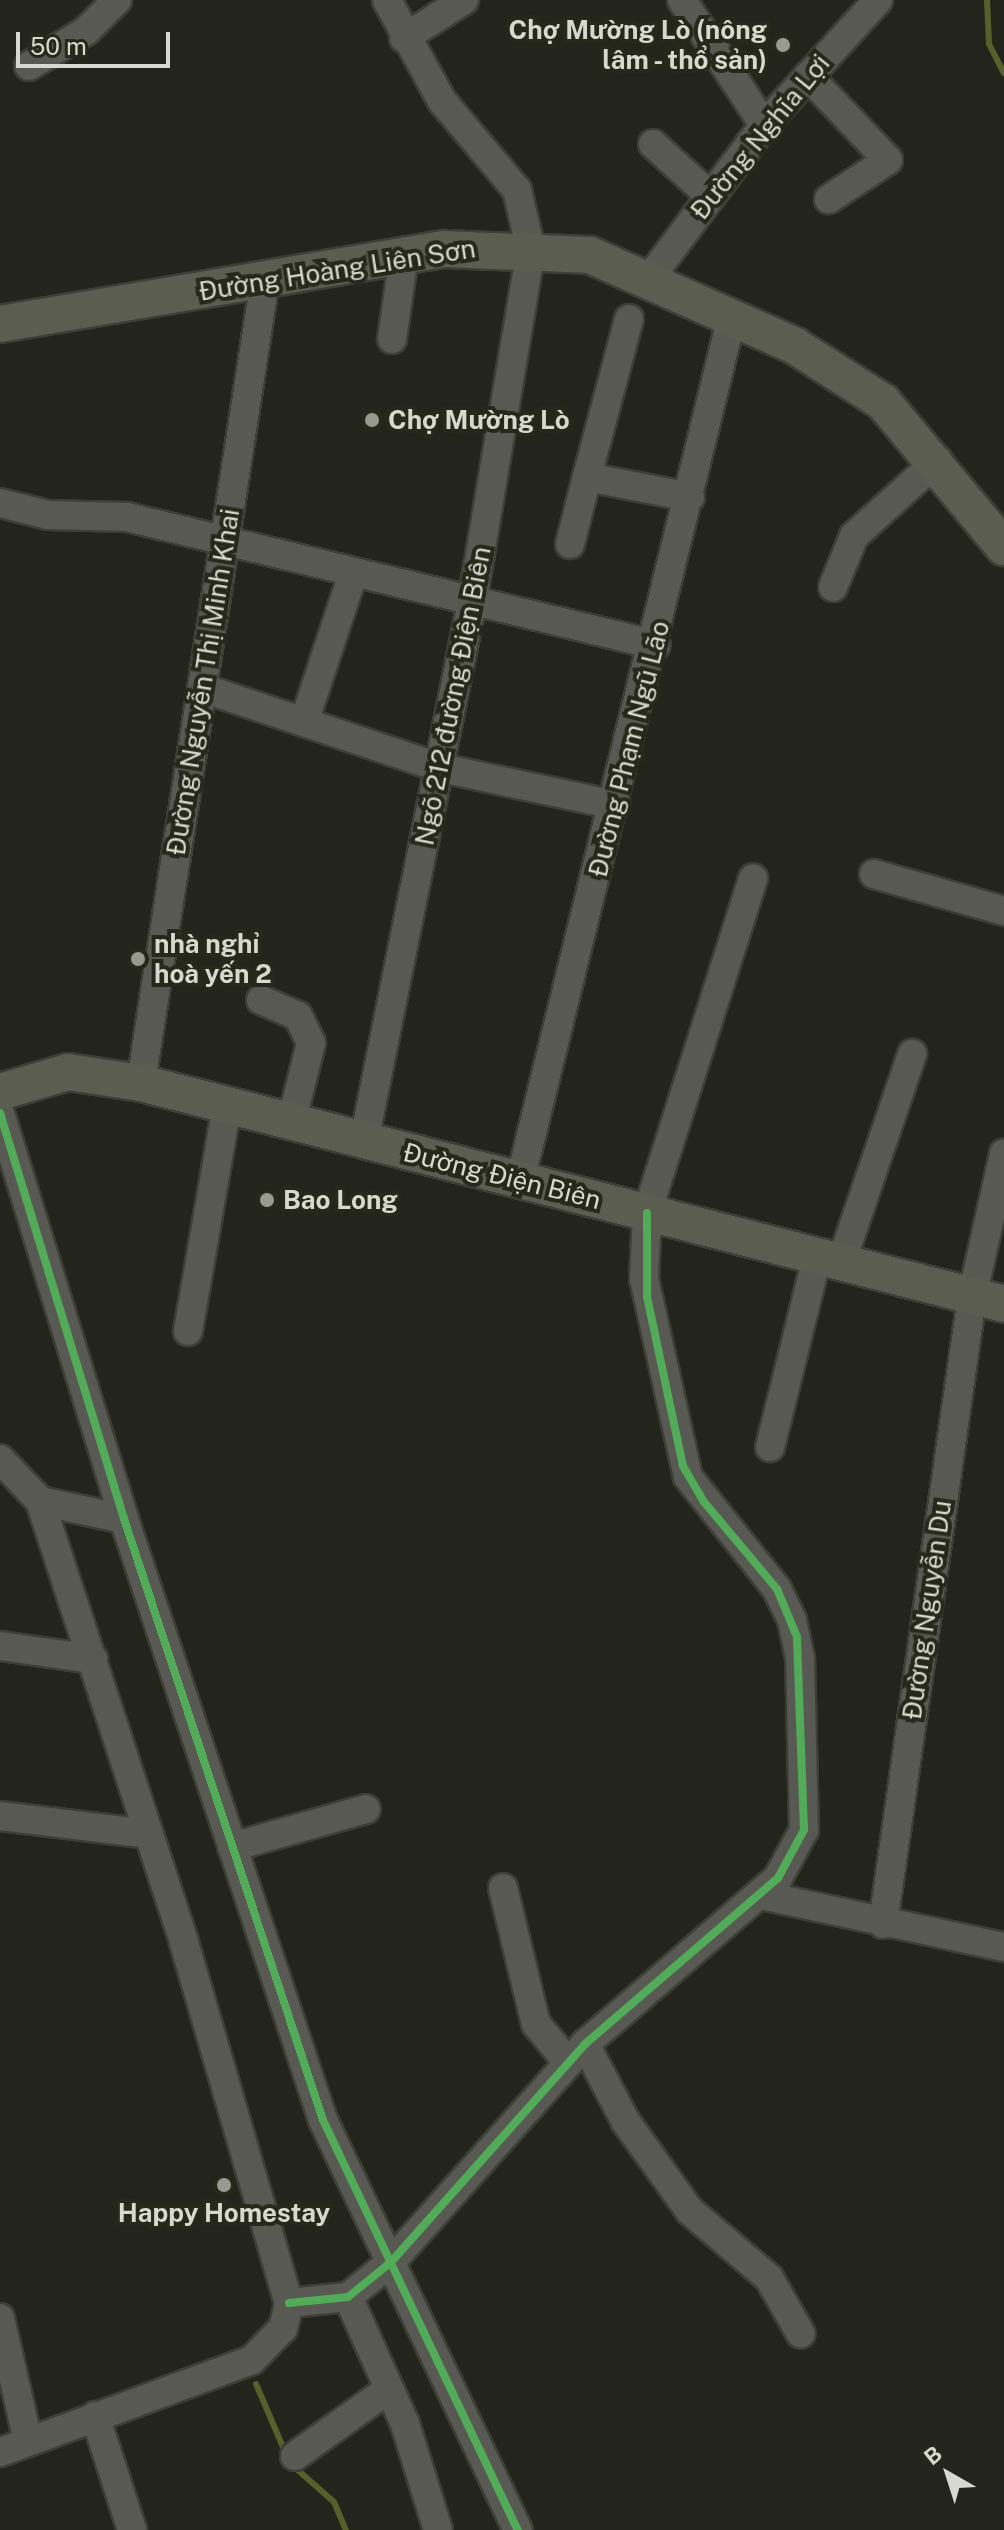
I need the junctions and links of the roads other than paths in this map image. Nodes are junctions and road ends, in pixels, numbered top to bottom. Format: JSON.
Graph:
{"nodes":[{"id":1,"x":117,"y":0,"type":"edge"},
{"id":2,"x":387,"y":0,"type":"edge"},
{"id":3,"x":464,"y":0,"type":"edge"},
{"id":4,"x":682,"y":0,"type":"edge"},
{"id":5,"x":878,"y":0,"type":"edge"},
{"id":6,"x":404,"y":38,"type":"junction"},
{"id":7,"x":29,"y":66,"type":"dead end"},
{"id":8,"x":808,"y":76,"type":"junction"},
{"id":9,"x":764,"y":125,"type":"junction"},
{"id":10,"x":653,"y":144,"type":"dead end"},
{"id":11,"x":709,"y":195,"type":"junction"},
{"id":12,"x":829,"y":199,"type":"dead end"},
{"id":13,"x":531,"y":250,"type":"junction"},
{"id":14,"x":404,"y":256,"type":"junction"},
{"id":15,"x":649,"y":279,"type":"junction"},
{"id":16,"x":265,"y":280,"type":"junction"},
{"id":17,"x":732,"y":316,"type":"junction"},
{"id":18,"x":629,"y":319,"type":"dead end"},
{"id":19,"x":0,"y":324,"type":"edge"},
{"id":20,"x":392,"y":339,"type":"dead end"},
{"id":21,"x":938,"y":460,"type":"junction"},
{"id":22,"x":587,"y":477,"type":"junction"},
{"id":23,"x":690,"y":497,"type":"junction"},
{"id":24,"x":0,"y":503,"type":"edge"},
{"id":25,"x":570,"y":544,"type":"dead end"},
{"id":26,"x":224,"y":545,"type":"junction"},
{"id":27,"x":1004,"y":547,"type":"edge"},
{"id":28,"x":353,"y":574,"type":"junction"},
{"id":29,"x":833,"y":587,"type":"dead end"},
{"id":30,"x":472,"y":602,"type":"junction"},
{"id":31,"x":656,"y":645,"type":"junction"},
{"id":32,"x":202,"y":688,"type":"junction"},
{"id":33,"x":304,"y":722,"type":"junction"},
{"id":34,"x":441,"y":768,"type":"junction"},
{"id":35,"x":615,"y":805,"type":"junction"},
{"id":36,"x":874,"y":874,"type":"dead end"},
{"id":37,"x":753,"y":878,"type":"dead end"},
{"id":38,"x":1004,"y":911,"type":"edge"},
{"id":39,"x":261,"y":1000,"type":"dead end"},
{"id":40,"x":912,"y":1054,"type":"dead end"},
{"id":41,"x":141,"y":1083,"type":"junction"},
{"id":42,"x":0,"y":1092,"type":"edge"},
{"id":43,"x":227,"y":1105,"type":"junction"},
{"id":44,"x":0,"y":1113,"type":"edge"},
{"id":45,"x":291,"y":1123,"type":"junction"},
{"id":46,"x":364,"y":1141,"type":"junction"},
{"id":47,"x":1004,"y":1154,"type":"edge"},
{"id":48,"x":520,"y":1181,"type":"junction"},
{"id":49,"x":647,"y":1213,"type":"junction"},
{"id":50,"x":829,"y":1260,"type":"junction"},
{"id":51,"x":988,"y":1300,"type":"edge"},
{"id":52,"x":188,"y":1331,"type":"dead end"},
{"id":53,"x":770,"y":1447,"type":"dead end"},
{"id":54,"x":0,"y":1459,"type":"edge"},
{"id":55,"x":40,"y":1501,"type":"junction"},
{"id":56,"x":124,"y":1519,"type":"junction"},
{"id":57,"x":0,"y":1646,"type":"edge"},
{"id":58,"x":93,"y":1659,"type":"junction"},
{"id":59,"x":366,"y":1809,"type":"dead end"},
{"id":60,"x":0,"y":1816,"type":"edge"},
{"id":61,"x":148,"y":1834,"type":"junction"},
{"id":62,"x":232,"y":1847,"type":"junction"},
{"id":63,"x":503,"y":1888,"type":"dead end"},
{"id":64,"x":761,"y":1895,"type":"junction"},
{"id":65,"x":883,"y":1924,"type":"junction"},
{"id":66,"x":1004,"y":1947,"type":"edge"},
{"id":67,"x":576,"y":2053,"type":"junction"},
{"id":68,"x":391,"y":2262,"type":"junction"},
{"id":69,"x":348,"y":2297,"type":"junction"},
{"id":70,"x":289,"y":2303,"type":"junction"},
{"id":71,"x":0,"y":2318,"type":"edge"},
{"id":72,"x":801,"y":2334,"type":"dead end"},
{"id":73,"x":389,"y":2389,"type":"junction"},
{"id":74,"x":95,"y":2416,"type":"junction"},
{"id":75,"x":28,"y":2441,"type":"junction"},
{"id":76,"x":0,"y":2452,"type":"edge"},
{"id":77,"x":295,"y":2456,"type":"dead end"},
{"id":78,"x":132,"y":2530,"type":"edge"},
{"id":79,"x":438,"y":2530,"type":"edge"},
{"id":80,"x":518,"y":2530,"type":"edge"}],
"edges":[{"from":1,"to":7,"type":"street"},
{"from":2,"to":6,"type":"street"},
{"from":3,"to":6,"type":"street"},
{"from":4,"to":9,"type":"street"},
{"from":5,"to":8,"type":"street","name":"Đường Nghĩa Lợi"},
{"from":6,"to":13,"type":"street"},
{"from":8,"to":9,"type":"street","name":"Đường Nghĩa Lợi"},
{"from":8,"to":12,"type":"street"},
{"from":9,"to":11,"type":"street","name":"Đường Nghĩa Lợi"},
{"from":10,"to":11,"type":"street"},
{"from":11,"to":15,"type":"street","name":"Đường Nghĩa Lợi"},
{"from":13,"to":14,"type":"main road","name":"Đường Hoàng Liên Sơn"},
{"from":13,"to":15,"type":"main road","name":"Đường Hoàng Liên Sơn"},
{"from":13,"to":30,"type":"street","name":"Ngõ 212 đường Điện Biên"},
{"from":14,"to":16,"type":"main road","name":"Đường Hoàng Liên Sơn"},
{"from":14,"to":20,"type":"street"},
{"from":15,"to":17,"type":"main road","name":"Đường Hoàng Liên Sơn"},
{"from":16,"to":19,"type":"main road","name":"Đường Hoàng Liên Sơn"},
{"from":16,"to":26,"type":"street","name":"Đường Nguyễn Thị Minh Khai"},
{"from":17,"to":21,"type":"main road","name":"Đường Hoàng Liên Sơn"},
{"from":17,"to":23,"type":"street","name":"Đường Phạm Ngũ Lão"},
{"from":18,"to":22,"type":"street"},
{"from":21,"to":27,"type":"main road","name":"Đường Hoàng Liên Sơn"},
{"from":21,"to":29,"type":"street"},
{"from":22,"to":23,"type":"street"},
{"from":22,"to":25,"type":"street"},
{"from":23,"to":31,"type":"street","name":"Đường Phạm Ngũ Lão"},
{"from":24,"to":26,"type":"street"},
{"from":26,"to":28,"type":"street"},
{"from":26,"to":32,"type":"street","name":"Đường Nguyễn Thị Minh Khai"},
{"from":28,"to":30,"type":"street"},
{"from":28,"to":33,"type":"street"},
{"from":30,"to":31,"type":"street"},
{"from":30,"to":34,"type":"street","name":"Ngõ 212 đường Điện Biên"},
{"from":31,"to":35,"type":"street","name":"Đường Phạm Ngũ Lão"},
{"from":32,"to":33,"type":"street"},
{"from":32,"to":41,"type":"street","name":"Đường Nguyễn Thị Minh Khai"},
{"from":33,"to":34,"type":"street"},
{"from":34,"to":35,"type":"street"},
{"from":34,"to":46,"type":"street","name":"Ngõ 212 đường Điện Biên"},
{"from":35,"to":48,"type":"street","name":"Đường Phạm Ngũ Lão"},
{"from":36,"to":38,"type":"street"},
{"from":37,"to":49,"type":"street"},
{"from":39,"to":45,"type":"street"},
{"from":40,"to":50,"type":"street"},
{"from":41,"to":42,"type":"main road","name":"Đường Điện Biên"},
{"from":41,"to":43,"type":"main road","name":"Đường Điện Biên"},
{"from":43,"to":45,"type":"main road","name":"Đường Điện Biên"},
{"from":43,"to":52,"type":"street"},
{"from":44,"to":56,"type":"street"},
{"from":45,"to":46,"type":"main road","name":"Đường Điện Biên"},
{"from":46,"to":48,"type":"main road","name":"Đường Điện Biên"},
{"from":47,"to":51,"type":"street","name":"Đường Nguyễn Du"},
{"from":48,"to":49,"type":"main road","name":"Đường Điện Biên"},
{"from":49,"to":50,"type":"main road","name":"Đường Điện Biên"},
{"from":49,"to":64,"type":"street"},
{"from":50,"to":51,"type":"main road","name":"Đường Điện Biên"},
{"from":50,"to":53,"type":"street"},
{"from":51,"to":65,"type":"street","name":"Đường Nguyễn Du"},
{"from":54,"to":55,"type":"street"},
{"from":55,"to":56,"type":"street"},
{"from":55,"to":58,"type":"street"},
{"from":56,"to":62,"type":"street"},
{"from":57,"to":58,"type":"street"},
{"from":58,"to":61,"type":"street"},
{"from":59,"to":62,"type":"street"},
{"from":60,"to":61,"type":"street"},
{"from":61,"to":70,"type":"street"},
{"from":62,"to":68,"type":"street"},
{"from":63,"to":67,"type":"street"},
{"from":64,"to":65,"type":"street"},
{"from":64,"to":67,"type":"street"},
{"from":65,"to":66,"type":"street"},
{"from":67,"to":68,"type":"street"},
{"from":67,"to":72,"type":"street"},
{"from":68,"to":69,"type":"street"},
{"from":68,"to":80,"type":"street"},
{"from":69,"to":70,"type":"street"},
{"from":69,"to":73,"type":"street"},
{"from":70,"to":74,"type":"street"},
{"from":71,"to":75,"type":"street"},
{"from":73,"to":77,"type":"street"},
{"from":73,"to":79,"type":"street"},
{"from":74,"to":75,"type":"street"},
{"from":74,"to":78,"type":"street"},
{"from":75,"to":76,"type":"street"}]}
